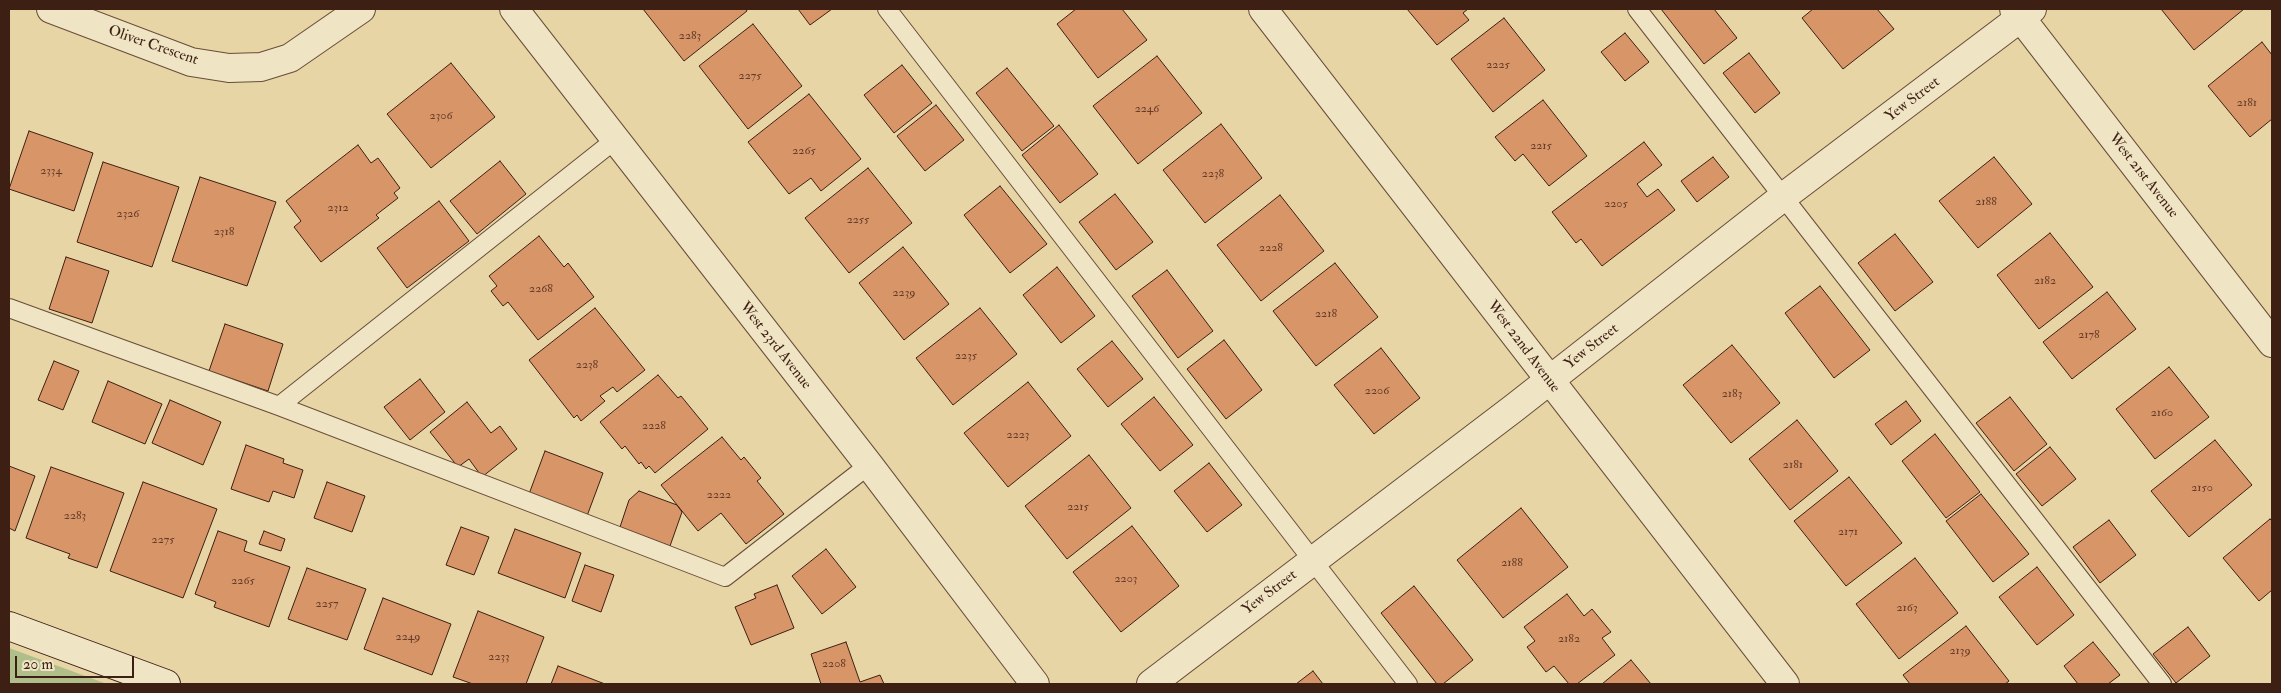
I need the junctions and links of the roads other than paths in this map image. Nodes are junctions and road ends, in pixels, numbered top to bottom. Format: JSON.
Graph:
{"nodes":[{"id":1,"x":51,"y":9,"type":"edge"},
{"id":2,"x":361,"y":9,"type":"edge"},
{"id":3,"x":514,"y":9,"type":"edge"},
{"id":4,"x":887,"y":9,"type":"edge"},
{"id":5,"x":1263,"y":9,"type":"edge"},
{"id":6,"x":1638,"y":9,"type":"edge"},
{"id":7,"x":2022,"y":12,"type":"edge"},
{"id":8,"x":615,"y":140,"type":"junction"},
{"id":9,"x":1783,"y":196,"type":"junction"},
{"id":10,"x":9,"y":308,"type":"edge"},
{"id":11,"x":2272,"y":343,"type":"edge"},
{"id":12,"x":1549,"y":381,"type":"junction"},
{"id":13,"x":278,"y":406,"type":"junction"},
{"id":14,"x":869,"y":465,"type":"junction"},
{"id":15,"x":1313,"y":561,"type":"junction"},
{"id":16,"x":9,"y":626,"type":"edge"},
{"id":17,"x":166,"y":684,"type":"edge"},
{"id":18,"x":1035,"y":684,"type":"edge"},
{"id":19,"x":1151,"y":684,"type":"edge"},
{"id":20,"x":1408,"y":684,"type":"edge"},
{"id":21,"x":1785,"y":684,"type":"edge"},
{"id":22,"x":2162,"y":684,"type":"edge"}],
"edges":[{"from":1,"to":2,"type":"street","name":"Oliver Crescent"},
{"from":3,"to":8,"type":"street","name":"West 23rd Avenue"},
{"from":4,"to":15,"type":"lane"},
{"from":5,"to":12,"type":"street","name":"West 22nd Avenue"},
{"from":6,"to":9,"type":"lane"},
{"from":7,"to":9,"type":"street","name":"Yew Street"},
{"from":7,"to":11,"type":"street","name":"West 21st Avenue"},
{"from":8,"to":13,"type":"lane"},
{"from":8,"to":14,"type":"street","name":"West 23rd Avenue"},
{"from":9,"to":12,"type":"street","name":"Yew Street"},
{"from":9,"to":22,"type":"lane"},
{"from":10,"to":13,"type":"lane"},
{"from":12,"to":15,"type":"street","name":"Yew Street"},
{"from":12,"to":21,"type":"street","name":"West 22nd Avenue"},
{"from":13,"to":14,"type":"lane"},
{"from":14,"to":18,"type":"street","name":"West 23rd Avenue"},
{"from":15,"to":19,"type":"street","name":"Yew Street"},
{"from":15,"to":20,"type":"lane"},
{"from":16,"to":17,"type":"street"}]}
